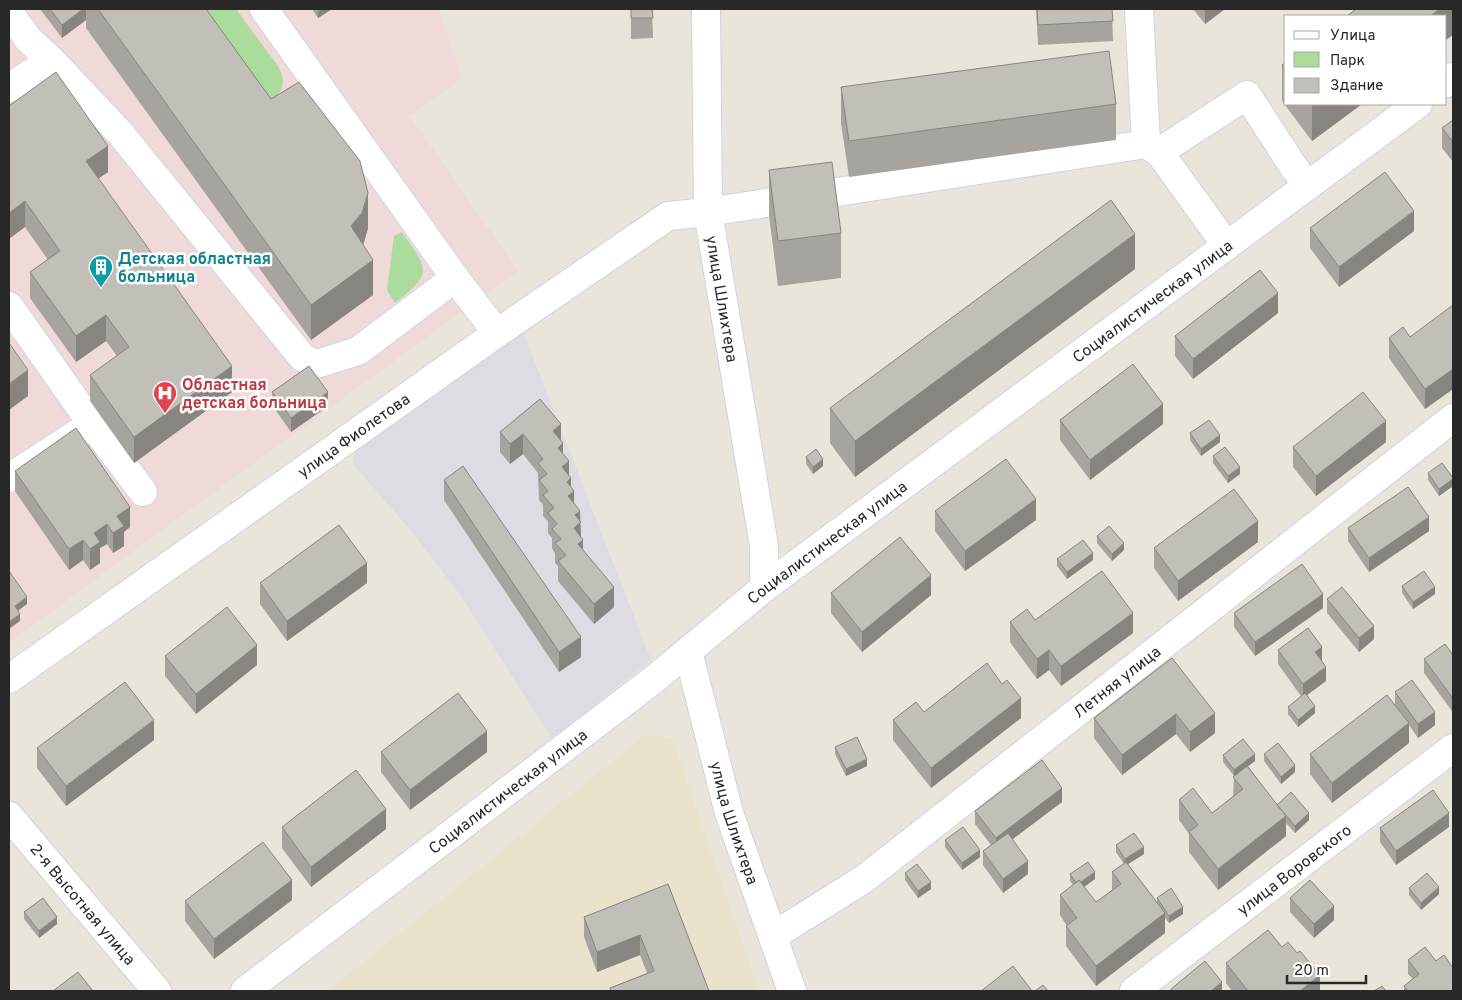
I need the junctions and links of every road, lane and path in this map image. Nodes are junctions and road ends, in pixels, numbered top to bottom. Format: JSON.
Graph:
{"nodes":[{"id":1,"x":264,"y":9,"type":"edge"},
{"id":2,"x":706,"y":9,"type":"edge"},
{"id":3,"x":1139,"y":9,"type":"edge"},
{"id":4,"x":9,"y":12,"type":"edge"},
{"id":5,"x":51,"y":60,"type":"junction"},
{"id":6,"x":9,"y":88,"type":"edge"},
{"id":7,"x":1417,"y":105,"type":"edge"},
{"id":8,"x":1152,"y":148,"type":"junction"},
{"id":9,"x":1308,"y":186,"type":"junction"},
{"id":10,"x":708,"y":212,"type":"junction"},
{"id":11,"x":1227,"y":246,"type":"junction"},
{"id":12,"x":455,"y":278,"type":"junction"},
{"id":13,"x":9,"y":306,"type":"edge"},
{"id":14,"x":497,"y":333,"type":"junction"},
{"id":15,"x":1453,"y":418,"type":"edge"},
{"id":16,"x":92,"y":424,"type":"junction"},
{"id":17,"x":9,"y":478,"type":"edge"},
{"id":18,"x":143,"y":492,"type":"dead end"},
{"id":19,"x":764,"y":588,"type":"junction"},
{"id":20,"x":688,"y":651,"type":"junction"},
{"id":21,"x":9,"y":679,"type":"edge"},
{"id":22,"x":1453,"y":748,"type":"edge"},
{"id":23,"x":9,"y":816,"type":"edge"},
{"id":24,"x":773,"y":936,"type":"junction"},
{"id":25,"x":157,"y":991,"type":"edge"},
{"id":26,"x":245,"y":991,"type":"edge"},
{"id":27,"x":792,"y":991,"type":"edge"},
{"id":28,"x":1134,"y":991,"type":"edge"}],
"edges":[{"from":1,"to":12,"type":"street"},
{"from":2,"to":10,"type":"street","name":"улица Шлихтера"},
{"from":3,"to":8,"type":"street"},
{"from":4,"to":5,"type":"street"},
{"from":5,"to":6,"type":"street"},
{"from":5,"to":12,"type":"street"},
{"from":7,"to":9,"type":"street","name":"Социалистическая улица"},
{"from":8,"to":9,"type":"street"},
{"from":8,"to":10,"type":"street","name":"улица Фиолетова"},
{"from":8,"to":11,"type":"street"},
{"from":9,"to":11,"type":"street","name":"Социалистическая улица"},
{"from":10,"to":14,"type":"street","name":"улица Фиолетова"},
{"from":10,"to":19,"type":"street","name":"улица Шлихтера"},
{"from":11,"to":19,"type":"street","name":"Социалистическая улица"},
{"from":12,"to":14,"type":"street"},
{"from":13,"to":16,"type":"street"},
{"from":14,"to":21,"type":"street","name":"улица Фиолетова"},
{"from":15,"to":24,"type":"street","name":"Летняя улица"},
{"from":16,"to":17,"type":"street"},
{"from":16,"to":18,"type":"street"},
{"from":19,"to":20,"type":"street","name":"Социалистическая улица"},
{"from":20,"to":24,"type":"street","name":"улица Шлихтера"},
{"from":20,"to":26,"type":"street","name":"Социалистическая улица"},
{"from":22,"to":28,"type":"street","name":"улица Воровского"},
{"from":23,"to":25,"type":"street","name":"2-я Высотная улица"},
{"from":24,"to":27,"type":"street","name":"улица Шлихтера"}]}
